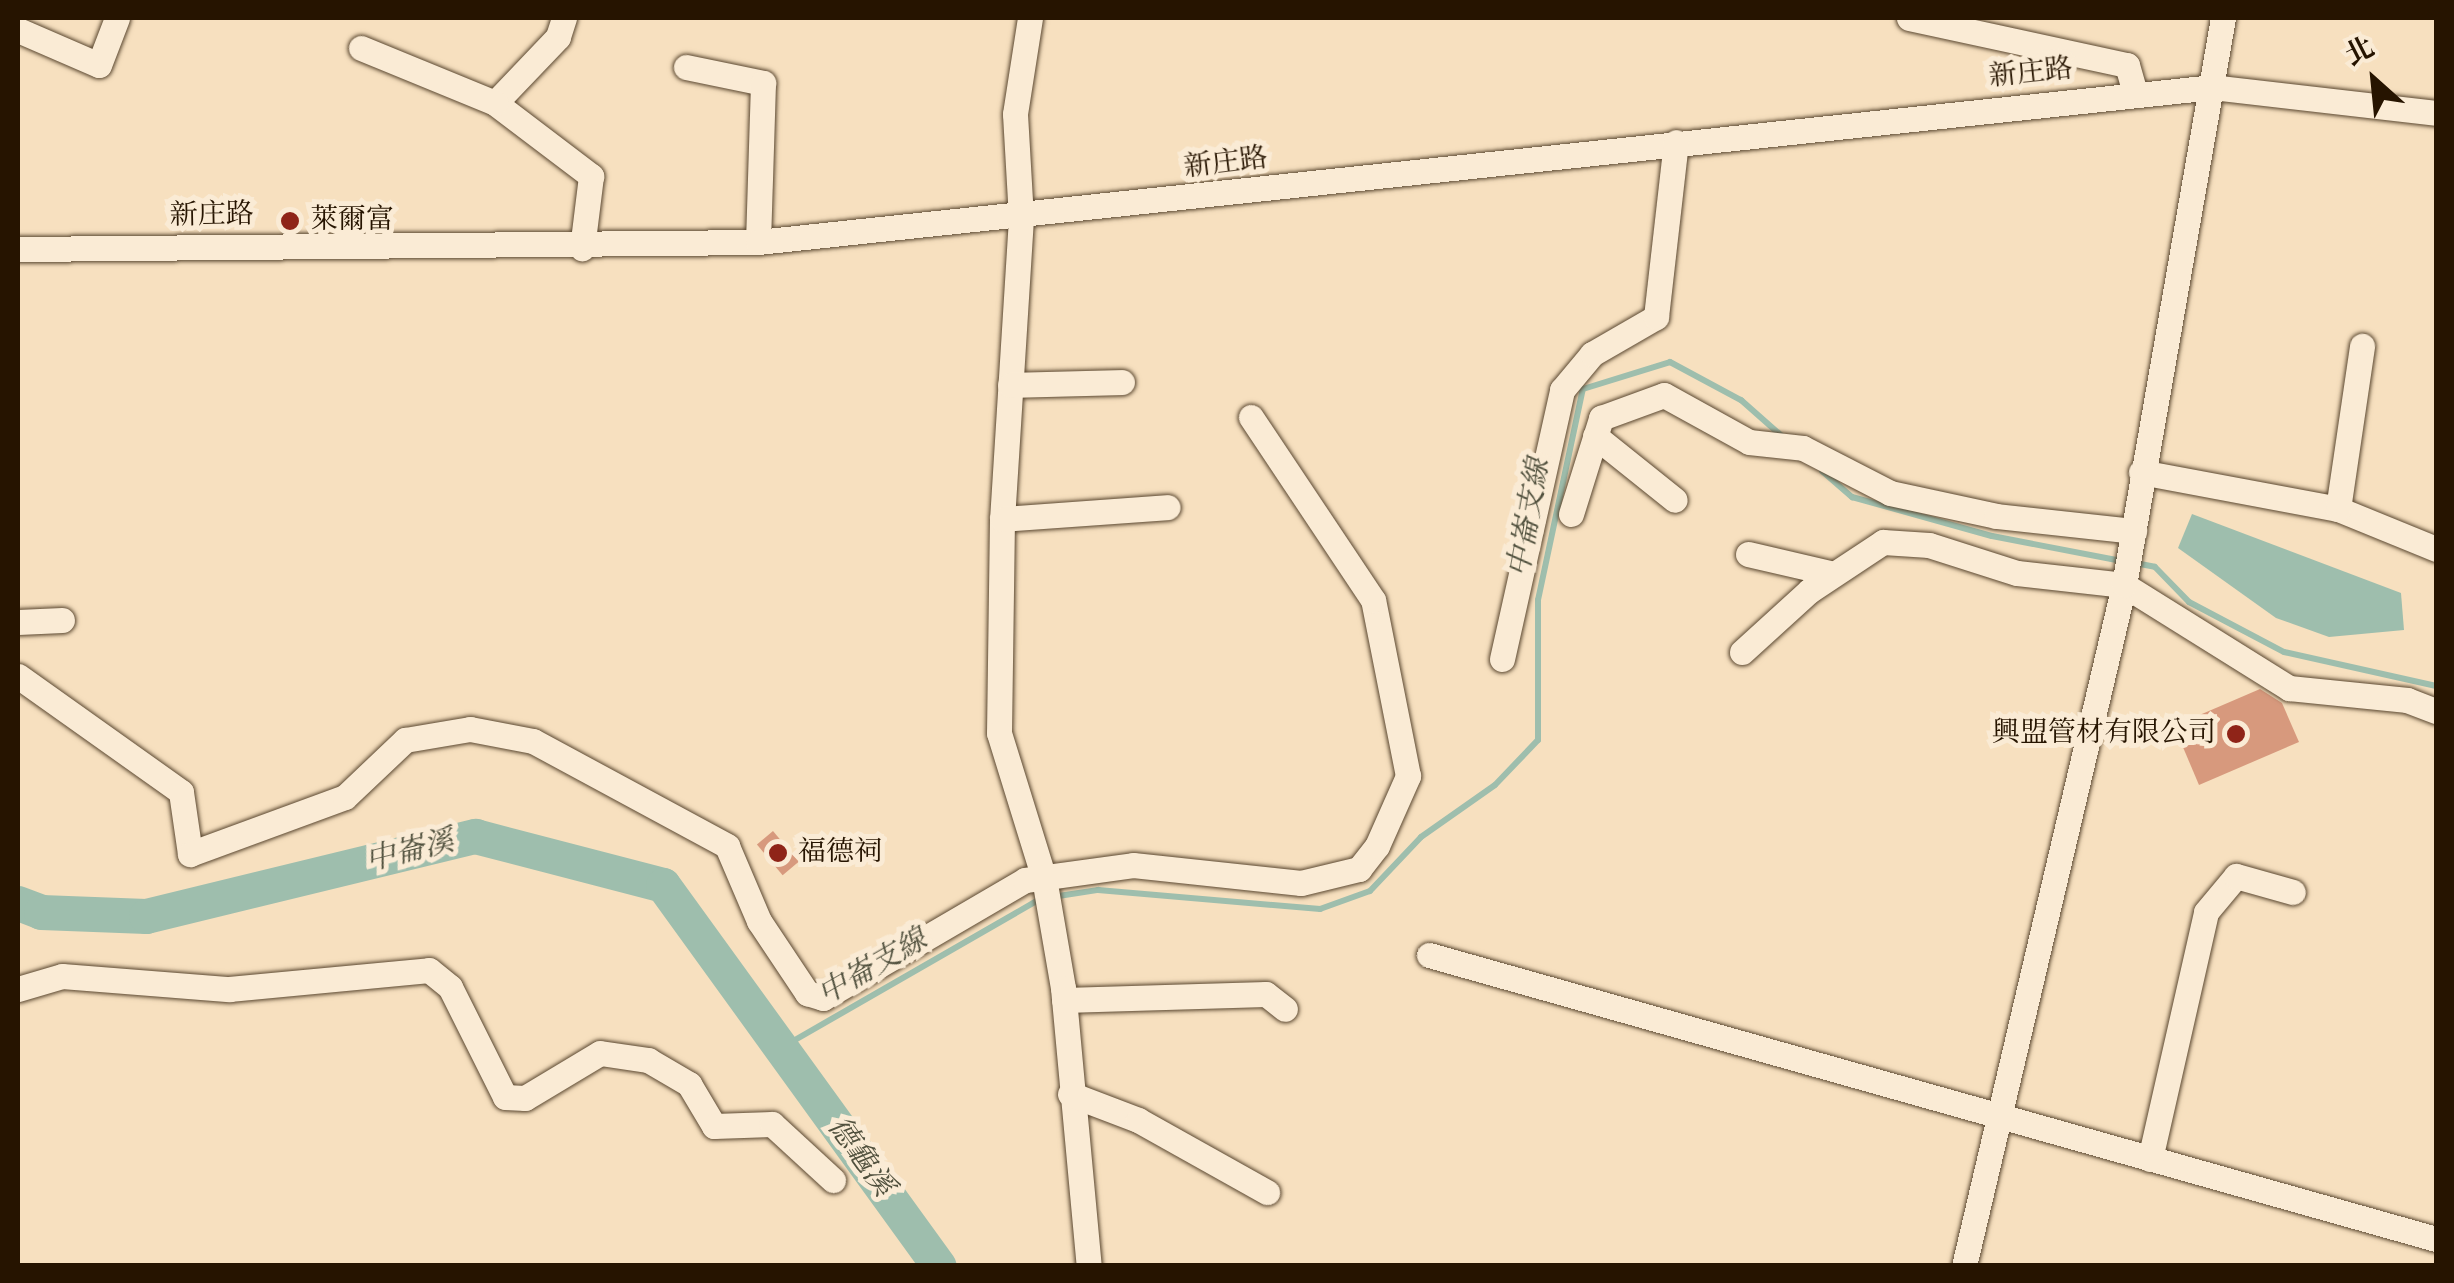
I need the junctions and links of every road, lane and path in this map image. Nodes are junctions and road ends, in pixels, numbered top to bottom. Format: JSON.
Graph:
{"nodes":[{"id":1,"x":118,"y":18,"type":"edge"},
{"id":2,"x":564,"y":18,"type":"edge"},
{"id":3,"x":1030,"y":18,"type":"edge"},
{"id":4,"x":1908,"y":18,"type":"edge"},
{"id":5,"x":2223,"y":18,"type":"edge"},
{"id":6,"x":18,"y":30,"type":"edge"},
{"id":7,"x":361,"y":48,"type":"dead end"},
{"id":8,"x":686,"y":67,"type":"dead end"},
{"id":9,"x":2212,"y":88,"type":"junction"},
{"id":10,"x":2135,"y":93,"type":"junction"},
{"id":11,"x":495,"y":103,"type":"junction"},
{"id":12,"x":2436,"y":112,"type":"edge"},
{"id":13,"x":1676,"y":142,"type":"junction"},
{"id":14,"x":1021,"y":218,"type":"junction"},
{"id":15,"x":758,"y":242,"type":"junction"},
{"id":16,"x":18,"y":248,"type":"edge"},
{"id":17,"x":582,"y":248,"type":"junction"},
{"id":18,"x":2362,"y":346,"type":"dead end"},
{"id":19,"x":1122,"y":382,"type":"dead end"},
{"id":20,"x":1010,"y":385,"type":"junction"},
{"id":21,"x":1251,"y":417,"type":"dead end"},
{"id":22,"x":1595,"y":436,"type":"junction"},
{"id":23,"x":2141,"y":472,"type":"junction"},
{"id":24,"x":1675,"y":500,"type":"dead end"},
{"id":25,"x":1168,"y":507,"type":"dead end"},
{"id":26,"x":2338,"y":509,"type":"junction"},
{"id":27,"x":1571,"y":514,"type":"dead end"},
{"id":28,"x":1002,"y":520,"type":"junction"},
{"id":29,"x":2134,"y":531,"type":"junction"},
{"id":30,"x":2436,"y":549,"type":"edge"},
{"id":31,"x":1748,"y":554,"type":"dead end"},
{"id":32,"x":1834,"y":574,"type":"junction"},
{"id":33,"x":2124,"y":585,"type":"junction"},
{"id":34,"x":62,"y":620,"type":"dead end"},
{"id":35,"x":18,"y":622,"type":"edge"},
{"id":36,"x":1742,"y":652,"type":"dead end"},
{"id":37,"x":1502,"y":659,"type":"dead end"},
{"id":38,"x":19,"y":682,"type":"edge"},
{"id":39,"x":2436,"y":711,"type":"edge"},
{"id":40,"x":1044,"y":878,"type":"junction"},
{"id":41,"x":2293,"y":892,"type":"dead end"},
{"id":42,"x":1429,"y":955,"type":"dead end"},
{"id":43,"x":18,"y":989,"type":"edge"},
{"id":44,"x":1064,"y":1000,"type":"junction"},
{"id":45,"x":1286,"y":1009,"type":"dead end"},
{"id":46,"x":1070,"y":1094,"type":"junction"},
{"id":47,"x":1998,"y":1117,"type":"junction"},
{"id":48,"x":2150,"y":1159,"type":"junction"},
{"id":49,"x":833,"y":1180,"type":"dead end"},
{"id":50,"x":1267,"y":1192,"type":"dead end"},
{"id":51,"x":2436,"y":1239,"type":"edge"},
{"id":52,"x":1090,"y":1266,"type":"edge"},
{"id":53,"x":1964,"y":1266,"type":"edge"}],
"edges":[{"from":1,"to":6,"type":"street"},
{"from":2,"to":11,"type":"street"},
{"from":3,"to":14,"type":"street"},
{"from":4,"to":10,"type":"street"},
{"from":5,"to":9,"type":"street"},
{"from":7,"to":11,"type":"street"},
{"from":8,"to":15,"type":"street"},
{"from":9,"to":10,"type":"street","name":"新庄路"},
{"from":9,"to":12,"type":"street","name":"新庄路"},
{"from":9,"to":23,"type":"street"},
{"from":10,"to":13,"type":"street","name":"新庄路"},
{"from":11,"to":17,"type":"street"},
{"from":13,"to":14,"type":"street","name":"新庄路"},
{"from":13,"to":37,"type":"street"},
{"from":14,"to":15,"type":"street","name":"新庄路"},
{"from":14,"to":20,"type":"street"},
{"from":15,"to":17,"type":"street","name":"新庄路"},
{"from":16,"to":17,"type":"street","name":"新庄路"},
{"from":18,"to":26,"type":"street"},
{"from":19,"to":20,"type":"street"},
{"from":20,"to":28,"type":"street"},
{"from":21,"to":40,"type":"street"},
{"from":22,"to":24,"type":"street"},
{"from":22,"to":27,"type":"street"},
{"from":22,"to":29,"type":"street"},
{"from":23,"to":26,"type":"street"},
{"from":23,"to":29,"type":"street"},
{"from":25,"to":28,"type":"street"},
{"from":26,"to":30,"type":"street"},
{"from":28,"to":40,"type":"street"},
{"from":29,"to":33,"type":"street"},
{"from":31,"to":32,"type":"street"},
{"from":32,"to":33,"type":"street"},
{"from":32,"to":36,"type":"street"},
{"from":33,"to":39,"type":"street"},
{"from":33,"to":47,"type":"street"},
{"from":34,"to":35,"type":"street"},
{"from":38,"to":40,"type":"street"},
{"from":40,"to":44,"type":"street"},
{"from":41,"to":48,"type":"street"},
{"from":42,"to":47,"type":"street"},
{"from":43,"to":49,"type":"street"},
{"from":44,"to":45,"type":"street"},
{"from":44,"to":46,"type":"street"},
{"from":46,"to":50,"type":"street"},
{"from":46,"to":52,"type":"street"},
{"from":47,"to":48,"type":"street"},
{"from":47,"to":53,"type":"street"},
{"from":48,"to":51,"type":"street"}]}
